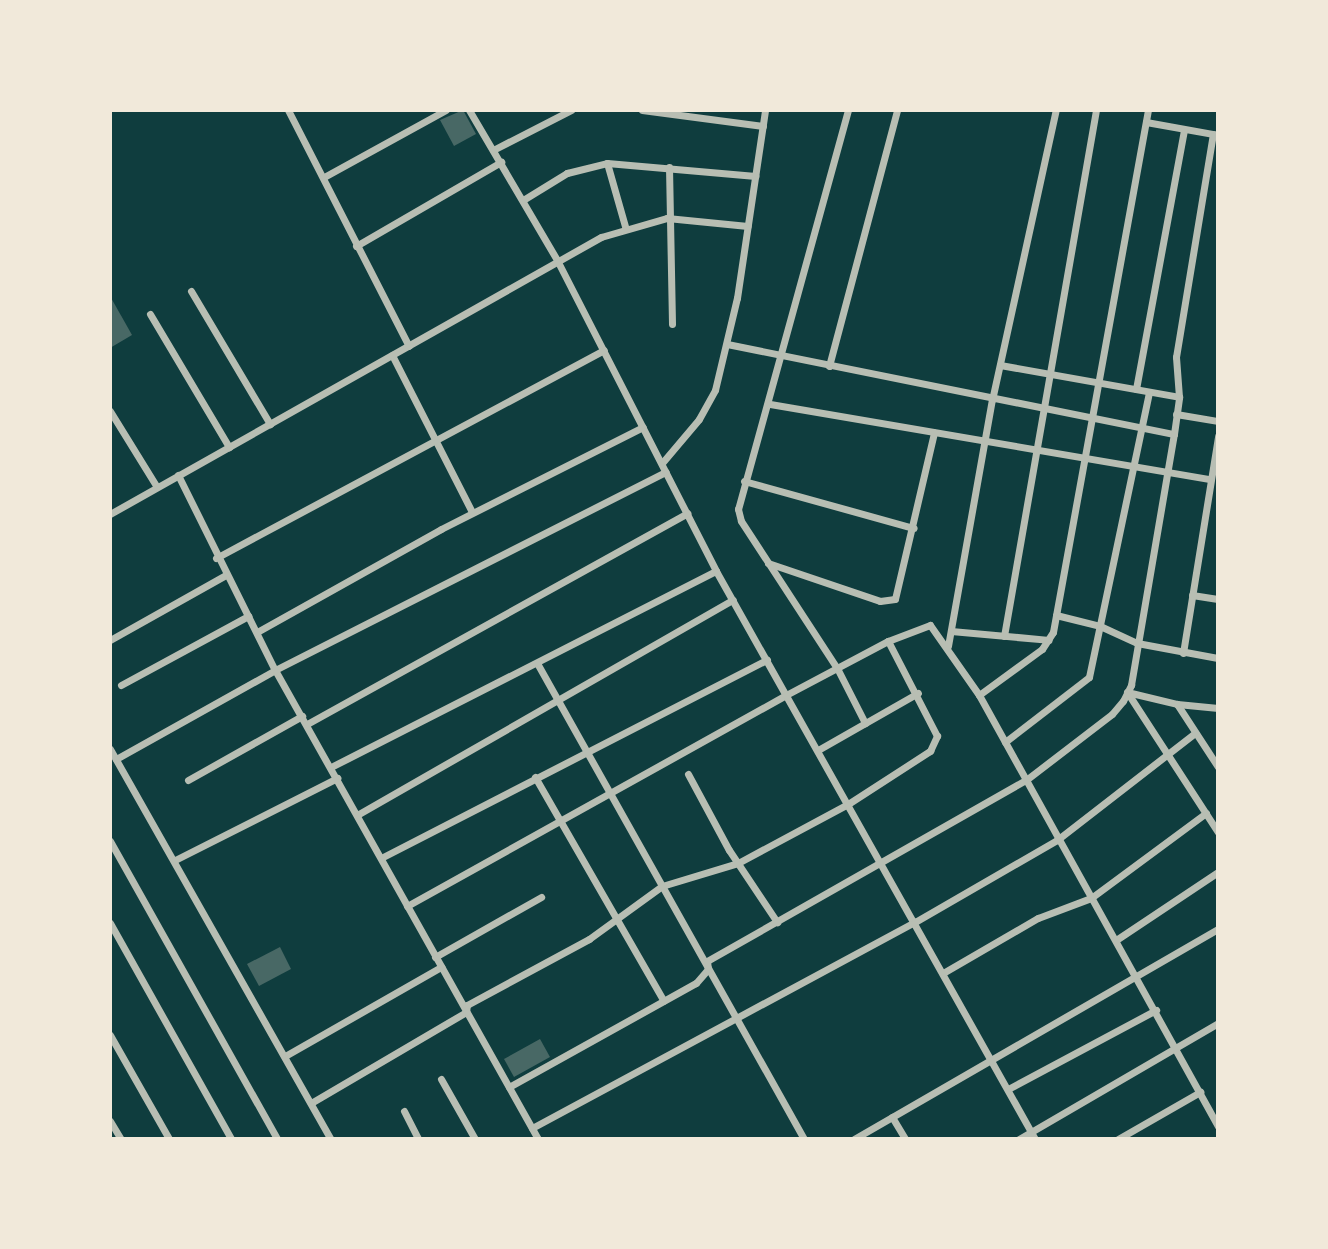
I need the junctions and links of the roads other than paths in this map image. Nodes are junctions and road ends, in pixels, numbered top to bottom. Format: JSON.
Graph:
{"nodes":[{"id":1,"x":288,"y":110,"type":"edge"},
{"id":2,"x":446,"y":110,"type":"edge"},
{"id":3,"x":469,"y":110,"type":"edge"},
{"id":4,"x":571,"y":110,"type":"edge"},
{"id":5,"x":642,"y":110,"type":"edge"},
{"id":6,"x":765,"y":110,"type":"edge"},
{"id":7,"x":848,"y":110,"type":"edge"},
{"id":8,"x":897,"y":110,"type":"edge"},
{"id":9,"x":1056,"y":110,"type":"edge"},
{"id":10,"x":1096,"y":110,"type":"edge"},
{"id":11,"x":1147,"y":110,"type":"edge"},
{"id":12,"x":1146,"y":122,"type":"junction"},
{"id":13,"x":763,"y":126,"type":"junction"},
{"id":14,"x":1184,"y":129,"type":"junction"},
{"id":15,"x":1215,"y":134,"type":"edge"},
{"id":16,"x":493,"y":150,"type":"junction"},
{"id":17,"x":501,"y":162,"type":"junction"},
{"id":18,"x":607,"y":163,"type":"junction"},
{"id":19,"x":669,"y":167,"type":"junction"},
{"id":20,"x":755,"y":176,"type":"junction"},
{"id":21,"x":324,"y":177,"type":"junction"},
{"id":22,"x":523,"y":200,"type":"junction"},
{"id":23,"x":667,"y":218,"type":"junction"},
{"id":24,"x":625,"y":226,"type":"junction"},
{"id":25,"x":748,"y":226,"type":"junction"},
{"id":26,"x":356,"y":246,"type":"junction"},
{"id":27,"x":558,"y":262,"type":"junction"},
{"id":28,"x":191,"y":290,"type":"dead end"},
{"id":29,"x":150,"y":314,"type":"dead end"},
{"id":30,"x":671,"y":324,"type":"dead end"},
{"id":31,"x":727,"y":344,"type":"junction"},
{"id":32,"x":409,"y":346,"type":"junction"},
{"id":33,"x":604,"y":350,"type":"junction"},
{"id":34,"x":392,"y":355,"type":"junction"},
{"id":35,"x":782,"y":356,"type":"junction"},
{"id":36,"x":1000,"y":365,"type":"junction"},
{"id":37,"x":829,"y":366,"type":"junction"},
{"id":38,"x":1051,"y":374,"type":"junction"},
{"id":39,"x":1095,"y":382,"type":"junction"},
{"id":40,"x":1136,"y":389,"type":"junction"},
{"id":41,"x":1149,"y":392,"type":"junction"},
{"id":42,"x":1179,"y":397,"type":"junction"},
{"id":43,"x":992,"y":400,"type":"junction"},
{"id":44,"x":770,"y":404,"type":"junction"},
{"id":45,"x":1044,"y":410,"type":"junction"},
{"id":46,"x":110,"y":411,"type":"edge"},
{"id":47,"x":1177,"y":414,"type":"junction"},
{"id":48,"x":1088,"y":418,"type":"junction"},
{"id":49,"x":1218,"y":421,"type":"edge"},
{"id":50,"x":270,"y":424,"type":"junction"},
{"id":51,"x":643,"y":427,"type":"junction"},
{"id":52,"x":1142,"y":428,"type":"junction"},
{"id":53,"x":934,"y":433,"type":"junction"},
{"id":54,"x":1174,"y":435,"type":"junction"},
{"id":55,"x":1218,"y":436,"type":"edge"},
{"id":56,"x":435,"y":438,"type":"junction"},
{"id":57,"x":984,"y":441,"type":"junction"},
{"id":58,"x":229,"y":447,"type":"junction"},
{"id":59,"x":1037,"y":450,"type":"junction"},
{"id":60,"x":1082,"y":457,"type":"junction"},
{"id":61,"x":662,"y":463,"type":"junction"},
{"id":62,"x":1132,"y":467,"type":"junction"},
{"id":63,"x":1167,"y":471,"type":"junction"},
{"id":64,"x":666,"y":472,"type":"junction"},
{"id":65,"x":178,"y":475,"type":"junction"},
{"id":66,"x":1210,"y":480,"type":"junction"},
{"id":67,"x":744,"y":481,"type":"junction"},
{"id":68,"x":157,"y":487,"type":"junction"},
{"id":69,"x":1208,"y":495,"type":"junction"},
{"id":70,"x":1218,"y":497,"type":"edge"},
{"id":71,"x":472,"y":512,"type":"junction"},
{"id":72,"x":687,"y":513,"type":"junction"},
{"id":73,"x":110,"y":514,"type":"edge"},
{"id":74,"x":914,"y":528,"type":"junction"},
{"id":75,"x":216,"y":558,"type":"junction"},
{"id":76,"x":768,"y":562,"type":"junction"},
{"id":77,"x":716,"y":570,"type":"junction"},
{"id":78,"x":226,"y":575,"type":"junction"},
{"id":79,"x":1192,"y":595,"type":"junction"},
{"id":80,"x":1218,"y":599,"type":"edge"},
{"id":81,"x":733,"y":600,"type":"junction"},
{"id":82,"x":1056,"y":615,"type":"junction"},
{"id":83,"x":248,"y":616,"type":"junction"},
{"id":84,"x":1100,"y":626,"type":"junction"},
{"id":85,"x":951,"y":631,"type":"junction"},
{"id":86,"x":257,"y":632,"type":"junction"},
{"id":87,"x":1004,"y":636,"type":"junction"},
{"id":88,"x":110,"y":640,"type":"edge"},
{"id":89,"x":1049,"y":640,"type":"junction"},
{"id":90,"x":888,"y":641,"type":"junction"},
{"id":91,"x":1137,"y":643,"type":"junction"},
{"id":92,"x":948,"y":646,"type":"junction"},
{"id":93,"x":1183,"y":653,"type":"junction"},
{"id":94,"x":1218,"y":658,"type":"edge"},
{"id":95,"x":767,"y":660,"type":"junction"},
{"id":96,"x":537,"y":663,"type":"junction"},
{"id":97,"x":837,"y":668,"type":"junction"},
{"id":98,"x":275,"y":670,"type":"junction"},
{"id":99,"x":121,"y":685,"type":"dead end"},
{"id":100,"x":1128,"y":692,"type":"junction"},
{"id":101,"x":918,"y":693,"type":"junction"},
{"id":102,"x":786,"y":695,"type":"junction"},
{"id":103,"x":979,"y":695,"type":"junction"},
{"id":104,"x":558,"y":702,"type":"junction"},
{"id":105,"x":1177,"y":704,"type":"junction"},
{"id":106,"x":1218,"y":708,"type":"edge"},
{"id":107,"x":302,"y":716,"type":"junction"},
{"id":108,"x":307,"y":723,"type":"junction"},
{"id":109,"x":865,"y":723,"type":"junction"},
{"id":110,"x":1195,"y":733,"type":"junction"},
{"id":111,"x":1005,"y":742,"type":"junction"},
{"id":112,"x":110,"y":749,"type":"edge"},
{"id":113,"x":818,"y":750,"type":"junction"},
{"id":114,"x":585,"y":751,"type":"junction"},
{"id":115,"x":1166,"y":753,"type":"junction"},
{"id":116,"x":116,"y":759,"type":"junction"},
{"id":117,"x":331,"y":767,"type":"junction"},
{"id":118,"x":1218,"y":767,"type":"edge"},
{"id":119,"x":688,"y":774,"type":"dead end"},
{"id":120,"x":535,"y":777,"type":"junction"},
{"id":121,"x":337,"y":778,"type":"junction"},
{"id":122,"x":188,"y":780,"type":"dead end"},
{"id":123,"x":1026,"y":780,"type":"junction"},
{"id":124,"x":609,"y":793,"type":"junction"},
{"id":125,"x":848,"y":804,"type":"junction"},
{"id":126,"x":1206,"y":813,"type":"junction"},
{"id":127,"x":357,"y":815,"type":"junction"},
{"id":128,"x":561,"y":821,"type":"junction"},
{"id":129,"x":1218,"y":832,"type":"edge"},
{"id":130,"x":1057,"y":840,"type":"junction"},
{"id":131,"x":110,"y":841,"type":"edge"},
{"id":132,"x":381,"y":858,"type":"junction"},
{"id":133,"x":175,"y":860,"type":"junction"},
{"id":134,"x":738,"y":863,"type":"junction"},
{"id":135,"x":883,"y":865,"type":"junction"},
{"id":136,"x":1218,"y":872,"type":"edge"},
{"id":137,"x":662,"y":886,"type":"junction"},
{"id":138,"x":541,"y":897,"type":"dead end"},
{"id":139,"x":1091,"y":898,"type":"junction"},
{"id":140,"x":407,"y":906,"type":"junction"},
{"id":141,"x":618,"y":920,"type":"junction"},
{"id":142,"x":777,"y":922,"type":"junction"},
{"id":143,"x":915,"y":922,"type":"junction"},
{"id":144,"x":110,"y":923,"type":"edge"},
{"id":145,"x":1218,"y":929,"type":"edge"},
{"id":146,"x":1116,"y":940,"type":"junction"},
{"id":147,"x":435,"y":957,"type":"junction"},
{"id":148,"x":441,"y":967,"type":"junction"},
{"id":149,"x":708,"y":969,"type":"junction"},
{"id":150,"x":943,"y":973,"type":"junction"},
{"id":151,"x":1138,"y":977,"type":"junction"},
{"id":152,"x":664,"y":1001,"type":"junction"},
{"id":153,"x":1156,"y":1010,"type":"junction"},
{"id":154,"x":466,"y":1012,"type":"junction"},
{"id":155,"x":736,"y":1018,"type":"junction"},
{"id":156,"x":1218,"y":1023,"type":"edge"},
{"id":157,"x":110,"y":1035,"type":"edge"},
{"id":158,"x":1176,"y":1048,"type":"junction"},
{"id":159,"x":285,"y":1056,"type":"junction"},
{"id":160,"x":992,"y":1061,"type":"junction"},
{"id":161,"x":440,"y":1079,"type":"dead end"},
{"id":162,"x":509,"y":1087,"type":"junction"},
{"id":163,"x":1008,"y":1089,"type":"junction"},
{"id":164,"x":1200,"y":1092,"type":"junction"},
{"id":165,"x":311,"y":1102,"type":"junction"},
{"id":166,"x":404,"y":1111,"type":"dead end"},
{"id":167,"x":1215,"y":1112,"type":"edge"},
{"id":168,"x":892,"y":1117,"type":"junction"},
{"id":169,"x":110,"y":1121,"type":"edge"},
{"id":170,"x":1218,"y":1126,"type":"edge"},
{"id":171,"x":532,"y":1128,"type":"junction"},
{"id":172,"x":1034,"y":1135,"type":"edge"},
{"id":173,"x":121,"y":1139,"type":"edge"},
{"id":174,"x":169,"y":1139,"type":"edge"},
{"id":175,"x":231,"y":1139,"type":"edge"},
{"id":176,"x":277,"y":1139,"type":"edge"},
{"id":177,"x":331,"y":1139,"type":"edge"},
{"id":178,"x":418,"y":1139,"type":"edge"},
{"id":179,"x":475,"y":1139,"type":"edge"},
{"id":180,"x":538,"y":1139,"type":"edge"},
{"id":181,"x":804,"y":1139,"type":"edge"},
{"id":182,"x":855,"y":1139,"type":"edge"},
{"id":183,"x":905,"y":1139,"type":"edge"},
{"id":184,"x":1019,"y":1139,"type":"edge"},
{"id":185,"x":1118,"y":1139,"type":"edge"}],
"edges":[{"from":1,"to":21,"type":"street"},
{"from":2,"to":21,"type":"street"},
{"from":3,"to":16,"type":"street"},
{"from":4,"to":16,"type":"street"},
{"from":5,"to":13,"type":"street"},
{"from":6,"to":13,"type":"street"},
{"from":7,"to":35,"type":"street"},
{"from":8,"to":37,"type":"street"},
{"from":9,"to":36,"type":"street"},
{"from":10,"to":38,"type":"street"},
{"from":11,"to":12,"type":"street"},
{"from":12,"to":14,"type":"street"},
{"from":12,"to":39,"type":"street"},
{"from":13,"to":20,"type":"street"},
{"from":14,"to":15,"type":"street"},
{"from":14,"to":40,"type":"street"},
{"from":15,"to":42,"type":"street"},
{"from":16,"to":17,"type":"street"},
{"from":17,"to":22,"type":"street"},
{"from":17,"to":26,"type":"street"},
{"from":18,"to":19,"type":"street"},
{"from":18,"to":22,"type":"street"},
{"from":18,"to":24,"type":"street"},
{"from":19,"to":20,"type":"street"},
{"from":19,"to":23,"type":"street"},
{"from":20,"to":25,"type":"street"},
{"from":21,"to":26,"type":"street"},
{"from":22,"to":27,"type":"street"},
{"from":23,"to":24,"type":"street"},
{"from":23,"to":25,"type":"street"},
{"from":23,"to":30,"type":"street"},
{"from":24,"to":27,"type":"street"},
{"from":25,"to":31,"type":"street"},
{"from":26,"to":32,"type":"street"},
{"from":27,"to":32,"type":"street"},
{"from":27,"to":33,"type":"street"},
{"from":28,"to":50,"type":"street"},
{"from":29,"to":58,"type":"street"},
{"from":31,"to":35,"type":"street"},
{"from":31,"to":61,"type":"street"},
{"from":32,"to":34,"type":"street"},
{"from":33,"to":51,"type":"street"},
{"from":33,"to":56,"type":"street"},
{"from":34,"to":50,"type":"street"},
{"from":34,"to":56,"type":"street"},
{"from":35,"to":37,"type":"street"},
{"from":35,"to":44,"type":"street"},
{"from":36,"to":38,"type":"street"},
{"from":36,"to":43,"type":"street"},
{"from":37,"to":43,"type":"street"},
{"from":38,"to":39,"type":"street"},
{"from":38,"to":45,"type":"street"},
{"from":39,"to":40,"type":"street"},
{"from":39,"to":48,"type":"street"},
{"from":40,"to":41,"type":"street"},
{"from":41,"to":42,"type":"street"},
{"from":41,"to":52,"type":"street"},
{"from":42,"to":47,"type":"street"},
{"from":43,"to":45,"type":"street"},
{"from":43,"to":57,"type":"street"},
{"from":44,"to":53,"type":"street"},
{"from":44,"to":67,"type":"street"},
{"from":45,"to":48,"type":"street"},
{"from":45,"to":59,"type":"street"},
{"from":46,"to":68,"type":"street"},
{"from":47,"to":49,"type":"street"},
{"from":47,"to":54,"type":"street"},
{"from":48,"to":52,"type":"street"},
{"from":48,"to":60,"type":"street"},
{"from":50,"to":58,"type":"street"},
{"from":51,"to":61,"type":"street"},
{"from":51,"to":71,"type":"street"},
{"from":52,"to":54,"type":"street"},
{"from":52,"to":62,"type":"street"},
{"from":53,"to":57,"type":"street"},
{"from":53,"to":74,"type":"street"},
{"from":54,"to":63,"type":"street"},
{"from":55,"to":66,"type":"street"},
{"from":56,"to":71,"type":"street"},
{"from":56,"to":75,"type":"street"},
{"from":57,"to":59,"type":"street"},
{"from":57,"to":85,"type":"street"},
{"from":58,"to":65,"type":"street"},
{"from":59,"to":60,"type":"street"},
{"from":59,"to":87,"type":"street"},
{"from":60,"to":62,"type":"street"},
{"from":60,"to":82,"type":"street"},
{"from":61,"to":64,"type":"street"},
{"from":62,"to":63,"type":"street"},
{"from":62,"to":84,"type":"street"},
{"from":63,"to":66,"type":"street"},
{"from":63,"to":91,"type":"street"},
{"from":64,"to":72,"type":"street"},
{"from":64,"to":98,"type":"street"},
{"from":65,"to":68,"type":"street"},
{"from":65,"to":75,"type":"street"},
{"from":66,"to":69,"type":"street"},
{"from":67,"to":74,"type":"street"},
{"from":67,"to":76,"type":"street"},
{"from":68,"to":73,"type":"street"},
{"from":69,"to":70,"type":"street"},
{"from":69,"to":79,"type":"street"},
{"from":71,"to":86,"type":"street"},
{"from":72,"to":77,"type":"street"},
{"from":72,"to":108,"type":"street"},
{"from":74,"to":76,"type":"street"},
{"from":75,"to":78,"type":"street"},
{"from":76,"to":97,"type":"street"},
{"from":77,"to":81,"type":"street"},
{"from":77,"to":96,"type":"street"},
{"from":78,"to":83,"type":"street"},
{"from":78,"to":88,"type":"street"},
{"from":79,"to":80,"type":"street"},
{"from":79,"to":93,"type":"street"},
{"from":81,"to":95,"type":"street"},
{"from":81,"to":104,"type":"street"},
{"from":82,"to":84,"type":"street"},
{"from":82,"to":89,"type":"street"},
{"from":83,"to":86,"type":"street"},
{"from":83,"to":99,"type":"street"},
{"from":84,"to":91,"type":"street"},
{"from":84,"to":111,"type":"street"},
{"from":85,"to":87,"type":"street"},
{"from":85,"to":92,"type":"street"},
{"from":86,"to":98,"type":"street"},
{"from":87,"to":89,"type":"street"},
{"from":89,"to":103,"type":"street"},
{"from":90,"to":92,"type":"street"},
{"from":90,"to":97,"type":"street"},
{"from":90,"to":101,"type":"street"},
{"from":91,"to":93,"type":"street"},
{"from":91,"to":100,"type":"street"},
{"from":92,"to":103,"type":"street"},
{"from":93,"to":94,"type":"street"},
{"from":95,"to":102,"type":"street"},
{"from":95,"to":114,"type":"street"},
{"from":96,"to":104,"type":"street"},
{"from":96,"to":117,"type":"street"},
{"from":97,"to":102,"type":"street"},
{"from":97,"to":109,"type":"street"},
{"from":98,"to":107,"type":"street"},
{"from":98,"to":116,"type":"street"},
{"from":100,"to":105,"type":"street"},
{"from":100,"to":115,"type":"street"},
{"from":100,"to":123,"type":"street"},
{"from":101,"to":109,"type":"street"},
{"from":101,"to":125,"type":"street"},
{"from":102,"to":113,"type":"street"},
{"from":102,"to":124,"type":"street"},
{"from":103,"to":111,"type":"street"},
{"from":104,"to":114,"type":"street"},
{"from":104,"to":127,"type":"street"},
{"from":105,"to":106,"type":"street"},
{"from":105,"to":110,"type":"street"},
{"from":107,"to":108,"type":"street"},
{"from":107,"to":122,"type":"street"},
{"from":108,"to":117,"type":"street"},
{"from":109,"to":113,"type":"street"},
{"from":110,"to":115,"type":"street"},
{"from":110,"to":118,"type":"street"},
{"from":111,"to":123,"type":"street"},
{"from":112,"to":116,"type":"street"},
{"from":113,"to":125,"type":"street"},
{"from":114,"to":120,"type":"street"},
{"from":114,"to":124,"type":"street"},
{"from":115,"to":126,"type":"street"},
{"from":115,"to":130,"type":"street"},
{"from":116,"to":133,"type":"street"},
{"from":117,"to":121,"type":"street"},
{"from":119,"to":134,"type":"street"},
{"from":120,"to":128,"type":"street"},
{"from":120,"to":132,"type":"street"},
{"from":121,"to":127,"type":"street"},
{"from":121,"to":133,"type":"street"},
{"from":123,"to":130,"type":"street"},
{"from":123,"to":135,"type":"street"},
{"from":124,"to":128,"type":"street"},
{"from":124,"to":137,"type":"street"},
{"from":125,"to":134,"type":"street"},
{"from":125,"to":135,"type":"street"},
{"from":126,"to":129,"type":"street"},
{"from":126,"to":139,"type":"street"},
{"from":127,"to":132,"type":"street"},
{"from":128,"to":140,"type":"street"},
{"from":128,"to":141,"type":"street"},
{"from":130,"to":139,"type":"street"},
{"from":130,"to":143,"type":"street"},
{"from":131,"to":176,"type":"street"},
{"from":132,"to":140,"type":"street"},
{"from":133,"to":159,"type":"street"},
{"from":134,"to":137,"type":"street"},
{"from":134,"to":142,"type":"street"},
{"from":135,"to":142,"type":"street"},
{"from":135,"to":143,"type":"street"},
{"from":136,"to":146,"type":"street"},
{"from":137,"to":141,"type":"street"},
{"from":137,"to":149,"type":"street"},
{"from":138,"to":147,"type":"street"},
{"from":139,"to":146,"type":"street"},
{"from":139,"to":150,"type":"street"},
{"from":140,"to":147,"type":"street"},
{"from":141,"to":152,"type":"street"},
{"from":141,"to":154,"type":"street"},
{"from":142,"to":149,"type":"street"},
{"from":143,"to":150,"type":"street"},
{"from":143,"to":155,"type":"street"},
{"from":144,"to":175,"type":"street"},
{"from":145,"to":151,"type":"street"},
{"from":146,"to":151,"type":"street"},
{"from":147,"to":148,"type":"street"},
{"from":148,"to":154,"type":"street"},
{"from":148,"to":159,"type":"street"},
{"from":149,"to":152,"type":"street"},
{"from":149,"to":155,"type":"street"},
{"from":150,"to":160,"type":"street"},
{"from":151,"to":153,"type":"street"},
{"from":151,"to":160,"type":"street"},
{"from":152,"to":162,"type":"street"},
{"from":153,"to":158,"type":"street"},
{"from":153,"to":163,"type":"street"},
{"from":154,"to":162,"type":"street"},
{"from":154,"to":165,"type":"street"},
{"from":155,"to":171,"type":"street"},
{"from":155,"to":181,"type":"street"},
{"from":156,"to":158,"type":"street"},
{"from":157,"to":174,"type":"street"},
{"from":158,"to":164,"type":"street"},
{"from":158,"to":172,"type":"street"},
{"from":159,"to":165,"type":"street"},
{"from":160,"to":163,"type":"street"},
{"from":160,"to":168,"type":"street"},
{"from":161,"to":179,"type":"street"},
{"from":162,"to":171,"type":"street"},
{"from":163,"to":172,"type":"street"},
{"from":164,"to":167,"type":"street"},
{"from":164,"to":185,"type":"street"},
{"from":165,"to":177,"type":"street"},
{"from":166,"to":178,"type":"street"},
{"from":167,"to":170,"type":"street"},
{"from":168,"to":182,"type":"street"},
{"from":168,"to":183,"type":"street"},
{"from":169,"to":173,"type":"street"},
{"from":171,"to":180,"type":"street"},
{"from":172,"to":184,"type":"street"}]}
